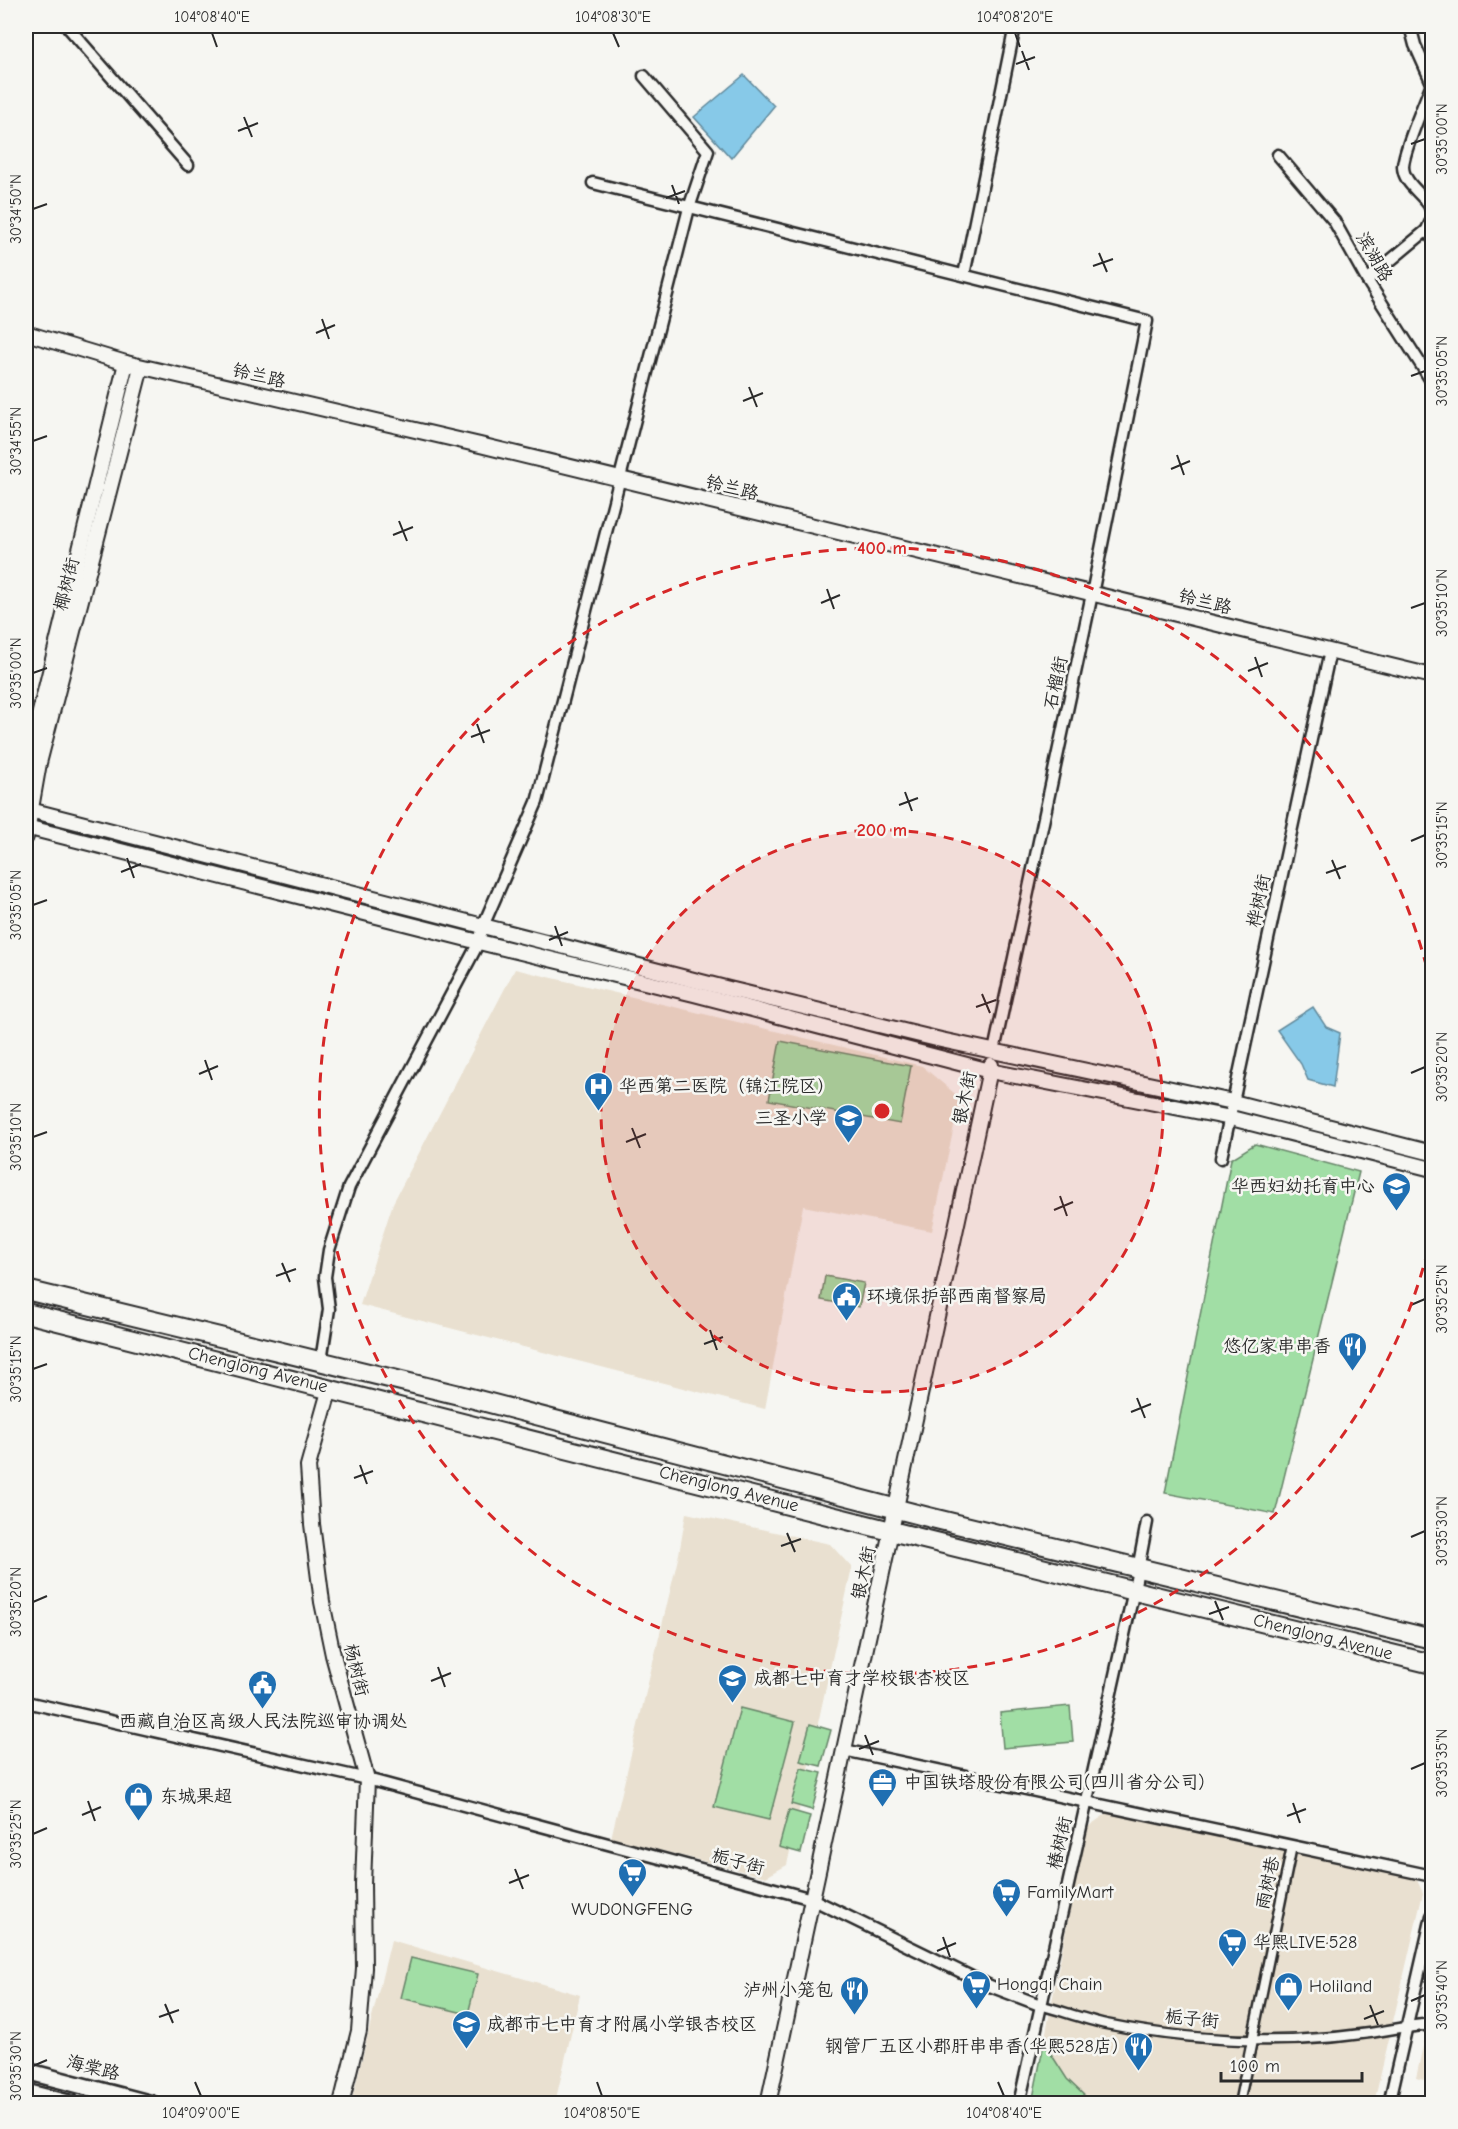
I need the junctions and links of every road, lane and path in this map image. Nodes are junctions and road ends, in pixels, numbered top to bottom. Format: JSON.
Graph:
{"nodes":[{"id":1,"x":67,"y":26,"type":"edge"},
{"id":2,"x":1015,"y":26,"type":"edge"},
{"id":3,"x":1410,"y":26,"type":"edge"},
{"id":4,"x":644,"y":76,"type":"dead end"},
{"id":5,"x":1278,"y":155,"type":"dead end"},
{"id":6,"x":188,"y":165,"type":"dead end"},
{"id":7,"x":593,"y":183,"type":"dead end"},
{"id":8,"x":689,"y":208,"type":"junction"},
{"id":9,"x":1430,"y":234,"type":"edge"},
{"id":10,"x":964,"y":275,"type":"junction"},
{"id":11,"x":1367,"y":280,"type":"junction"},
{"id":12,"x":26,"y":333,"type":"edge"},
{"id":13,"x":126,"y":363,"type":"junction"},
{"id":14,"x":141,"y":367,"type":"junction"},
{"id":15,"x":1432,"y":382,"type":"edge"},
{"id":16,"x":620,"y":479,"type":"junction"},
{"id":17,"x":1092,"y":594,"type":"junction"},
{"id":18,"x":1330,"y":651,"type":"junction"},
{"id":19,"x":1432,"y":676,"type":"edge"},
{"id":20,"x":26,"y":770,"type":"edge"},
{"id":21,"x":28,"y":810,"type":"edge"},
{"id":22,"x":26,"y":830,"type":"edge"},
{"id":23,"x":483,"y":926,"type":"junction"},
{"id":24,"x":479,"y":942,"type":"junction"},
{"id":25,"x":994,"y":1051,"type":"junction"},
{"id":26,"x":990,"y":1071,"type":"junction"},
{"id":27,"x":1233,"y":1102,"type":"junction"},
{"id":28,"x":1231,"y":1118,"type":"junction"},
{"id":29,"x":1432,"y":1153,"type":"edge"},
{"id":30,"x":1221,"y":1158,"type":"dead end"},
{"id":31,"x":1432,"y":1169,"type":"edge"},
{"id":32,"x":26,"y":1290,"type":"edge"},
{"id":33,"x":26,"y":1313,"type":"edge"},
{"id":34,"x":321,"y":1361,"type":"junction"},
{"id":35,"x":330,"y":1388,"type":"junction"},
{"id":36,"x":896,"y":1509,"type":"junction"},
{"id":37,"x":1147,"y":1522,"type":"dead end"},
{"id":38,"x":891,"y":1531,"type":"junction"},
{"id":39,"x":1138,"y":1568,"type":"junction"},
{"id":40,"x":1134,"y":1590,"type":"junction"},
{"id":41,"x":1432,"y":1639,"type":"edge"},
{"id":42,"x":1432,"y":1664,"type":"edge"},
{"id":43,"x":26,"y":1702,"type":"edge"},
{"id":44,"x":844,"y":1750,"type":"junction"},
{"id":45,"x":367,"y":1779,"type":"junction"},
{"id":46,"x":1086,"y":1802,"type":"junction"},
{"id":47,"x":1292,"y":1846,"type":"junction"},
{"id":48,"x":1432,"y":1876,"type":"edge"},
{"id":49,"x":812,"y":1899,"type":"junction"},
{"id":50,"x":1432,"y":1916,"type":"edge"},
{"id":51,"x":1040,"y":2005,"type":"junction"},
{"id":52,"x":1432,"y":2024,"type":"edge"},
{"id":53,"x":1406,"y":2027,"type":"junction"},
{"id":54,"x":1252,"y":2041,"type":"junction"},
{"id":55,"x":26,"y":2071,"type":"edge"},
{"id":56,"x":26,"y":2092,"type":"edge"},
{"id":57,"x":72,"y":2103,"type":"edge"},
{"id":58,"x":152,"y":2103,"type":"edge"},
{"id":59,"x":341,"y":2103,"type":"edge"},
{"id":60,"x":768,"y":2103,"type":"edge"},
{"id":61,"x":1019,"y":2103,"type":"edge"},
{"id":62,"x":1239,"y":2103,"type":"edge"},
{"id":63,"x":1389,"y":2103,"type":"edge"}],
"edges":[{"from":1,"to":6,"type":"street"},
{"from":2,"to":10,"type":"street"},
{"from":3,"to":9,"type":"street"},
{"from":4,"to":8,"type":"street"},
{"from":5,"to":11,"type":"street","name":"滨湖路"},
{"from":7,"to":8,"type":"street"},
{"from":8,"to":10,"type":"street"},
{"from":8,"to":16,"type":"street"},
{"from":9,"to":11,"type":"street"},
{"from":10,"to":17,"type":"street","name":"石榴街"},
{"from":11,"to":15,"type":"street","name":"滨湖路"},
{"from":12,"to":13,"type":"street","name":"铃兰路"},
{"from":13,"to":14,"type":"street","name":"铃兰路"},
{"from":13,"to":20,"type":"street","name":"椰树街"},
{"from":14,"to":16,"type":"street","name":"铃兰路"},
{"from":14,"to":21,"type":"street","name":"椰树街"},
{"from":16,"to":17,"type":"street","name":"铃兰路"},
{"from":16,"to":23,"type":"street"},
{"from":17,"to":18,"type":"street","name":"铃兰路"},
{"from":17,"to":25,"type":"street","name":"石榴街"},
{"from":18,"to":19,"type":"street","name":"铃兰路"},
{"from":18,"to":27,"type":"street","name":"桦树街"},
{"from":21,"to":22,"type":"street","name":"椰树街"},
{"from":21,"to":23,"type":"street"},
{"from":22,"to":24,"type":"street"},
{"from":23,"to":24,"type":"street"},
{"from":23,"to":25,"type":"street"},
{"from":24,"to":26,"type":"street"},
{"from":24,"to":34,"type":"street"},
{"from":25,"to":26,"type":"street","name":"银木街"},
{"from":25,"to":27,"type":"street"},
{"from":26,"to":28,"type":"street"},
{"from":26,"to":36,"type":"street","name":"银木街"},
{"from":27,"to":28,"type":"street","name":"桦树街"},
{"from":27,"to":29,"type":"street"},
{"from":28,"to":30,"type":"street","name":"桦树街"},
{"from":28,"to":31,"type":"street"},
{"from":32,"to":34,"type":"highway","name":"Chenglong Avenue"},
{"from":33,"to":35,"type":"highway","name":"Chenglong Avenue"},
{"from":34,"to":36,"type":"highway","name":"Chenglong Avenue"},
{"from":35,"to":38,"type":"highway","name":"Chenglong Avenue"},
{"from":35,"to":45,"type":"street","name":"杨树街"},
{"from":36,"to":38,"type":"street","name":"银木街"},
{"from":36,"to":39,"type":"highway","name":"Chenglong Avenue"},
{"from":37,"to":39,"type":"street"},
{"from":38,"to":40,"type":"highway","name":"Chenglong Avenue"},
{"from":38,"to":44,"type":"street","name":"银木街"},
{"from":39,"to":40,"type":"street"},
{"from":39,"to":41,"type":"highway","name":"Chenglong Avenue"},
{"from":40,"to":42,"type":"highway","name":"Chenglong Avenue"},
{"from":40,"to":46,"type":"street","name":"椿树街"},
{"from":43,"to":45,"type":"street","name":"栀子街"},
{"from":44,"to":46,"type":"street"},
{"from":44,"to":49,"type":"street","name":"银木街"},
{"from":45,"to":49,"type":"street","name":"栀子街"},
{"from":45,"to":59,"type":"street","name":"杨树街"},
{"from":46,"to":47,"type":"street"},
{"from":46,"to":51,"type":"street","name":"椿树街"},
{"from":47,"to":48,"type":"street"},
{"from":47,"to":54,"type":"street","name":"雨树巷"},
{"from":49,"to":51,"type":"street","name":"栀子街"},
{"from":49,"to":60,"type":"street","name":"银木街"},
{"from":50,"to":53,"type":"street"},
{"from":51,"to":54,"type":"street","name":"栀子街"},
{"from":51,"to":61,"type":"street","name":"椿树街"},
{"from":52,"to":53,"type":"street","name":"栀子街"},
{"from":53,"to":54,"type":"street","name":"栀子街"},
{"from":53,"to":63,"type":"street"},
{"from":54,"to":62,"type":"street","name":"雨树巷"},
{"from":55,"to":58,"type":"main road","name":"海棠路"},
{"from":56,"to":57,"type":"main road"}]}
